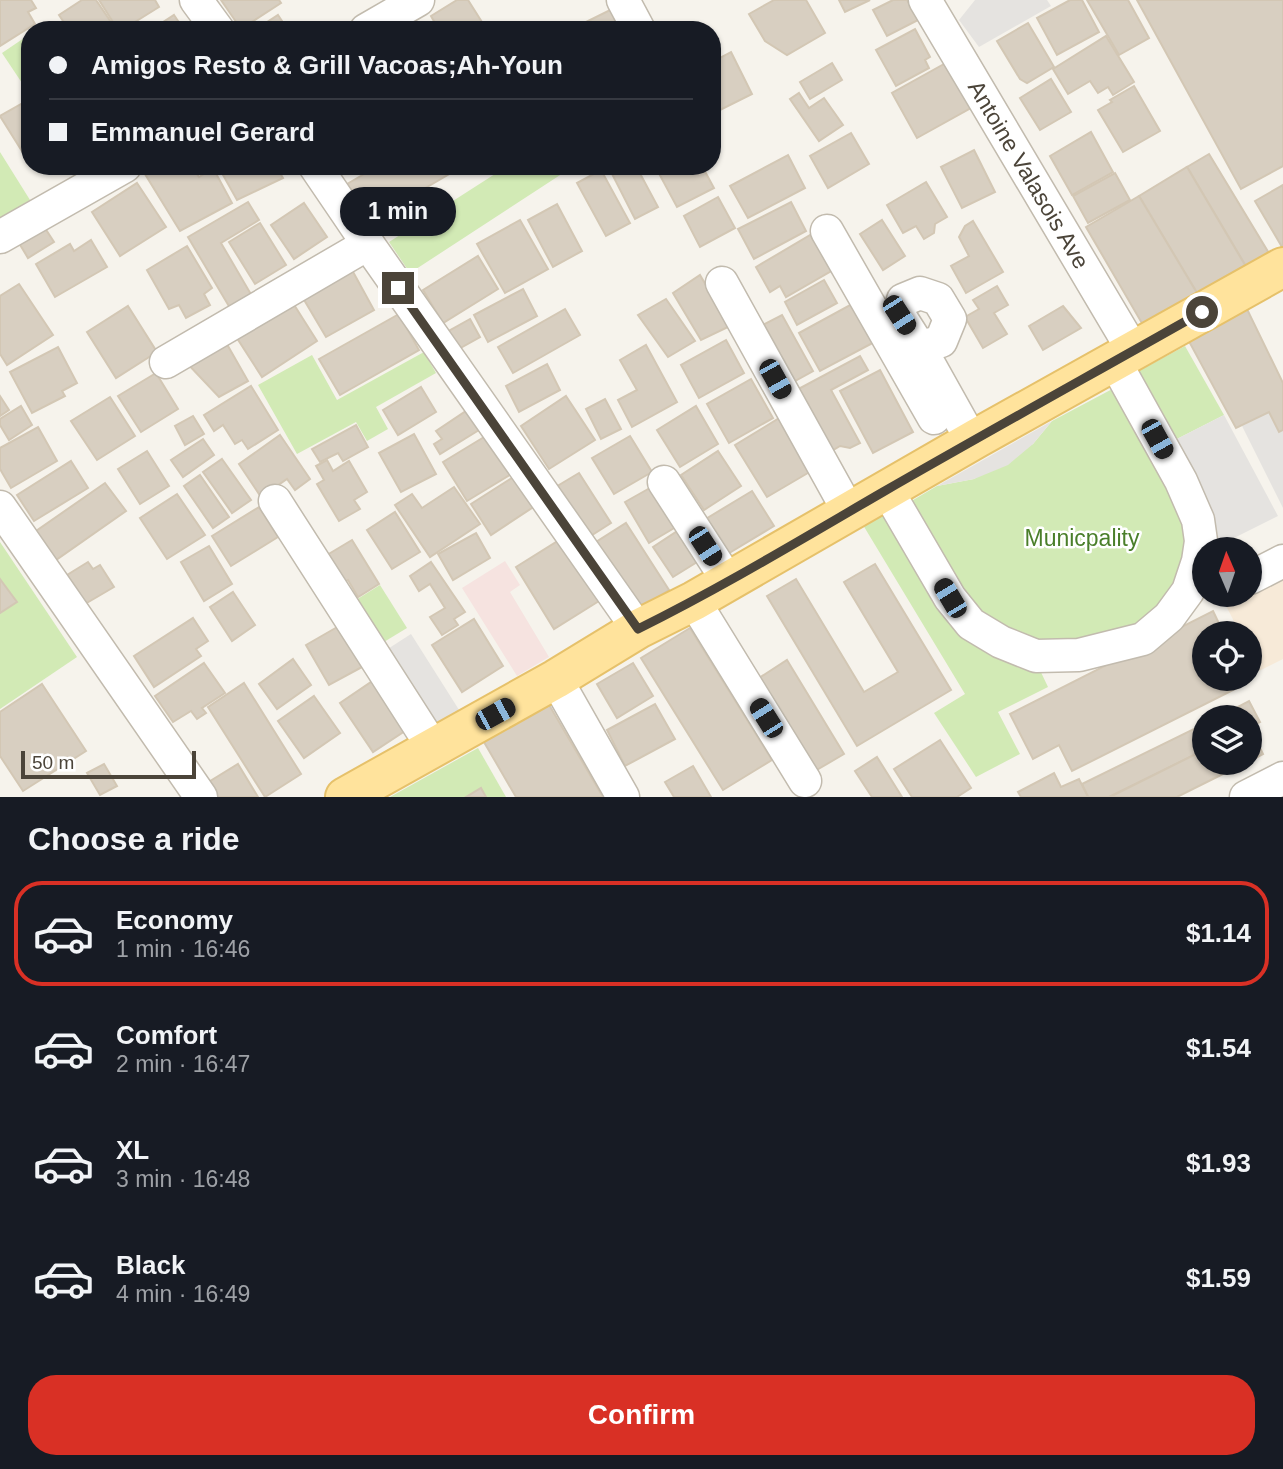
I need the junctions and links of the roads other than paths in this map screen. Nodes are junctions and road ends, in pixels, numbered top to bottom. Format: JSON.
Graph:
{"nodes":[{"id":1,"x":196,"y":0,"type":"edge"},
{"id":2,"x":418,"y":0,"type":"edge"},
{"id":3,"x":623,"y":0,"type":"edge"},
{"id":4,"x":926,"y":0,"type":"edge"},
{"id":5,"x":211,"y":21,"type":"edge"},
{"id":6,"x":382,"y":21,"type":"edge"},
{"id":7,"x":634,"y":21,"type":"edge"},
{"id":8,"x":109,"y":175,"type":"edge"},
{"id":9,"x":321,"y":175,"type":"edge"},
{"id":10,"x":827,"y":231,"type":"dead end"},
{"id":11,"x":0,"y":237,"type":"edge"},
{"id":12,"x":368,"y":244,"type":"junction"},
{"id":13,"x":1283,"y":267,"type":"edge"},
{"id":14,"x":722,"y":283,"type":"dead end"},
{"id":15,"x":920,"y":348,"type":"dead end"},
{"id":16,"x":1127,"y":354,"type":"junction"},
{"id":17,"x":166,"y":362,"type":"dead end"},
{"id":18,"x":963,"y":447,"type":"junction"},
{"id":19,"x":664,"y":482,"type":"dead end"},
{"id":20,"x":887,"y":490,"type":"junction"},
{"id":21,"x":275,"y":501,"type":"dead end"},
{"id":22,"x":0,"y":508,"type":"edge"},
{"id":23,"x":849,"y":512,"type":"junction"},
{"id":24,"x":1283,"y":561,"type":"edge"},
{"id":25,"x":1262,"y":572,"type":"edge"},
{"id":26,"x":728,"y":581,"type":"junction"},
{"id":27,"x":694,"y":601,"type":"junction"},
{"id":28,"x":1192,"y":606,"type":"edge"},
{"id":29,"x":1169,"y":617,"type":"junction"},
{"id":30,"x":638,"y":629,"type":"junction"},
{"id":31,"x":556,"y":679,"type":"junction"},
{"id":32,"x":433,"y":748,"type":"junction"},
{"id":33,"x":1283,"y":778,"type":"edge"},
{"id":34,"x":805,"y":780,"type":"dead end"},
{"id":35,"x":201,"y":797,"type":"edge"},
{"id":36,"x":345,"y":797,"type":"edge"},
{"id":37,"x":623,"y":797,"type":"edge"},
{"id":38,"x":1246,"y":797,"type":"edge"}],
"edges":[{"from":1,"to":5,"type":"street"},
{"from":2,"to":6,"type":"street"},
{"from":3,"to":7,"type":"street"},
{"from":4,"to":16,"type":"street","name":"Antoine Valasois Ave"},
{"from":8,"to":11,"type":"street"},
{"from":9,"to":12,"type":"street"},
{"from":10,"to":18,"type":"street"},
{"from":12,"to":17,"type":"street"},
{"from":12,"to":30,"type":"street"},
{"from":13,"to":16,"type":"main road"},
{"from":14,"to":23,"type":"street"},
{"from":15,"to":18,"type":"street"},
{"from":16,"to":18,"type":"main road"},
{"from":16,"to":29,"type":"street","name":"Antoine Valasois Ave"},
{"from":18,"to":20,"type":"main road"},
{"from":19,"to":26,"type":"street"},
{"from":20,"to":23,"type":"main road"},
{"from":20,"to":29,"type":"street"},
{"from":21,"to":32,"type":"street"},
{"from":22,"to":35,"type":"street"},
{"from":23,"to":26,"type":"main road"},
{"from":24,"to":25,"type":"street"},
{"from":26,"to":27,"type":"main road"},
{"from":27,"to":30,"type":"main road"},
{"from":27,"to":34,"type":"street"},
{"from":28,"to":29,"type":"street"},
{"from":30,"to":31,"type":"main road"},
{"from":31,"to":32,"type":"main road"},
{"from":31,"to":37,"type":"street"},
{"from":32,"to":36,"type":"main road"},
{"from":33,"to":38,"type":"street"}]}
